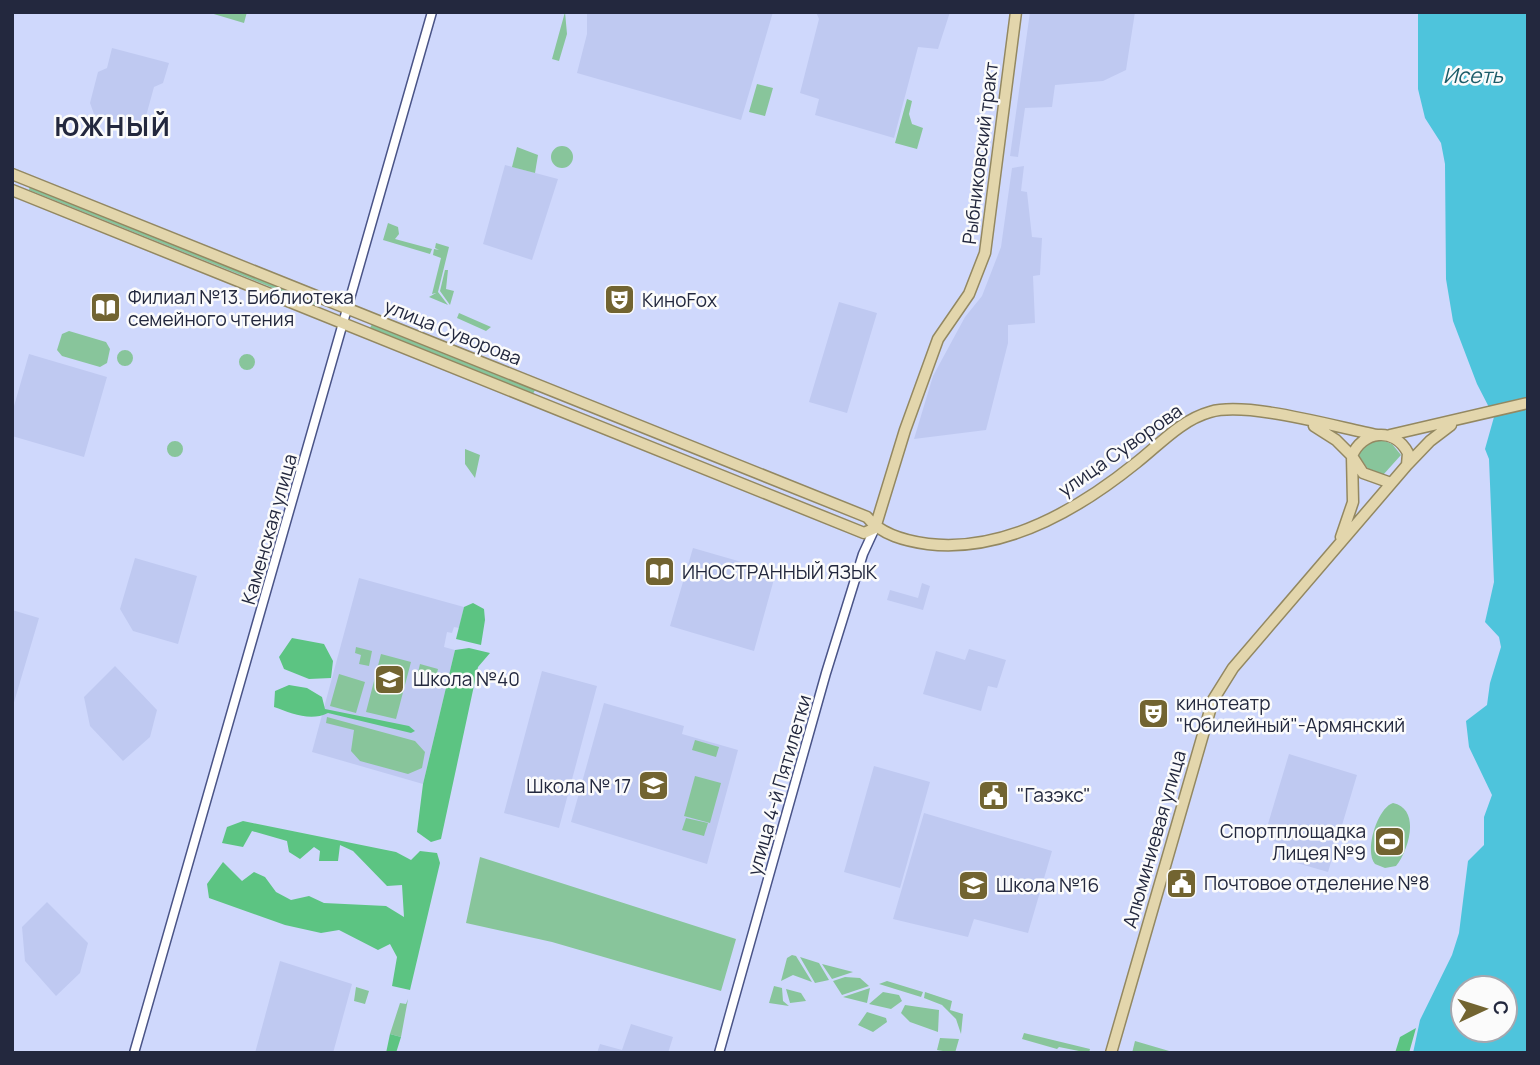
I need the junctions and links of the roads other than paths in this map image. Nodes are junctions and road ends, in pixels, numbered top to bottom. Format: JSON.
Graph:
{"nodes":[{"id":1,"x":432,"y":12,"type":"edge"},
{"id":2,"x":1016,"y":12,"type":"edge"},
{"id":3,"x":12,"y":174,"type":"edge"},
{"id":4,"x":12,"y":190,"type":"edge"},
{"id":5,"x":348,"y":309,"type":"junction"},
{"id":6,"x":343,"y":324,"type":"junction"},
{"id":7,"x":1528,"y":403,"type":"edge"},
{"id":8,"x":1473,"y":416,"type":"junction"},
{"id":9,"x":1308,"y":422,"type":"junction"},
{"id":10,"x":1382,"y":435,"type":"junction"},
{"id":11,"x":1352,"y":456,"type":"junction"},
{"id":12,"x":1408,"y":465,"type":"junction"},
{"id":13,"x":1391,"y":483,"type":"junction"},
{"id":14,"x":875,"y":528,"type":"junction"},
{"id":15,"x":1333,"y":550,"type":"junction"},
{"id":16,"x":134,"y":1053,"type":"edge"},
{"id":17,"x":719,"y":1053,"type":"edge"},
{"id":18,"x":1111,"y":1053,"type":"edge"}],
"edges":[{"from":1,"to":5,"type":"street","name":"Каменская улица"},
{"from":2,"to":14,"type":"main road","name":"Рыбниковский тракт"},
{"from":3,"to":5,"type":"main road","name":"улица Суворова"},
{"from":4,"to":6,"type":"main road","name":"улица Суворова"},
{"from":5,"to":6,"type":"street","name":"Каменская улица"},
{"from":5,"to":14,"type":"main road","name":"улица Суворова"},
{"from":6,"to":14,"type":"main road","name":"улица Суворова"},
{"from":6,"to":16,"type":"street","name":"Каменская улица"},
{"from":7,"to":8,"type":"main road"},
{"from":8,"to":10,"type":"main road"},
{"from":8,"to":12,"type":"main road"},
{"from":9,"to":10,"type":"main road","name":"улица Суворова"},
{"from":9,"to":11,"type":"main road"},
{"from":9,"to":14,"type":"main road","name":"улица Суворова"},
{"from":10,"to":11,"type":"main road"},
{"from":10,"to":12,"type":"main road"},
{"from":11,"to":13,"type":"main road"},
{"from":11,"to":15,"type":"main road"},
{"from":12,"to":13,"type":"main road"},
{"from":13,"to":15,"type":"main road"},
{"from":14,"to":17,"type":"street","name":"улица 4-й Пятилетки"},
{"from":15,"to":18,"type":"main road","name":"Алюминиевая улица"}]}
